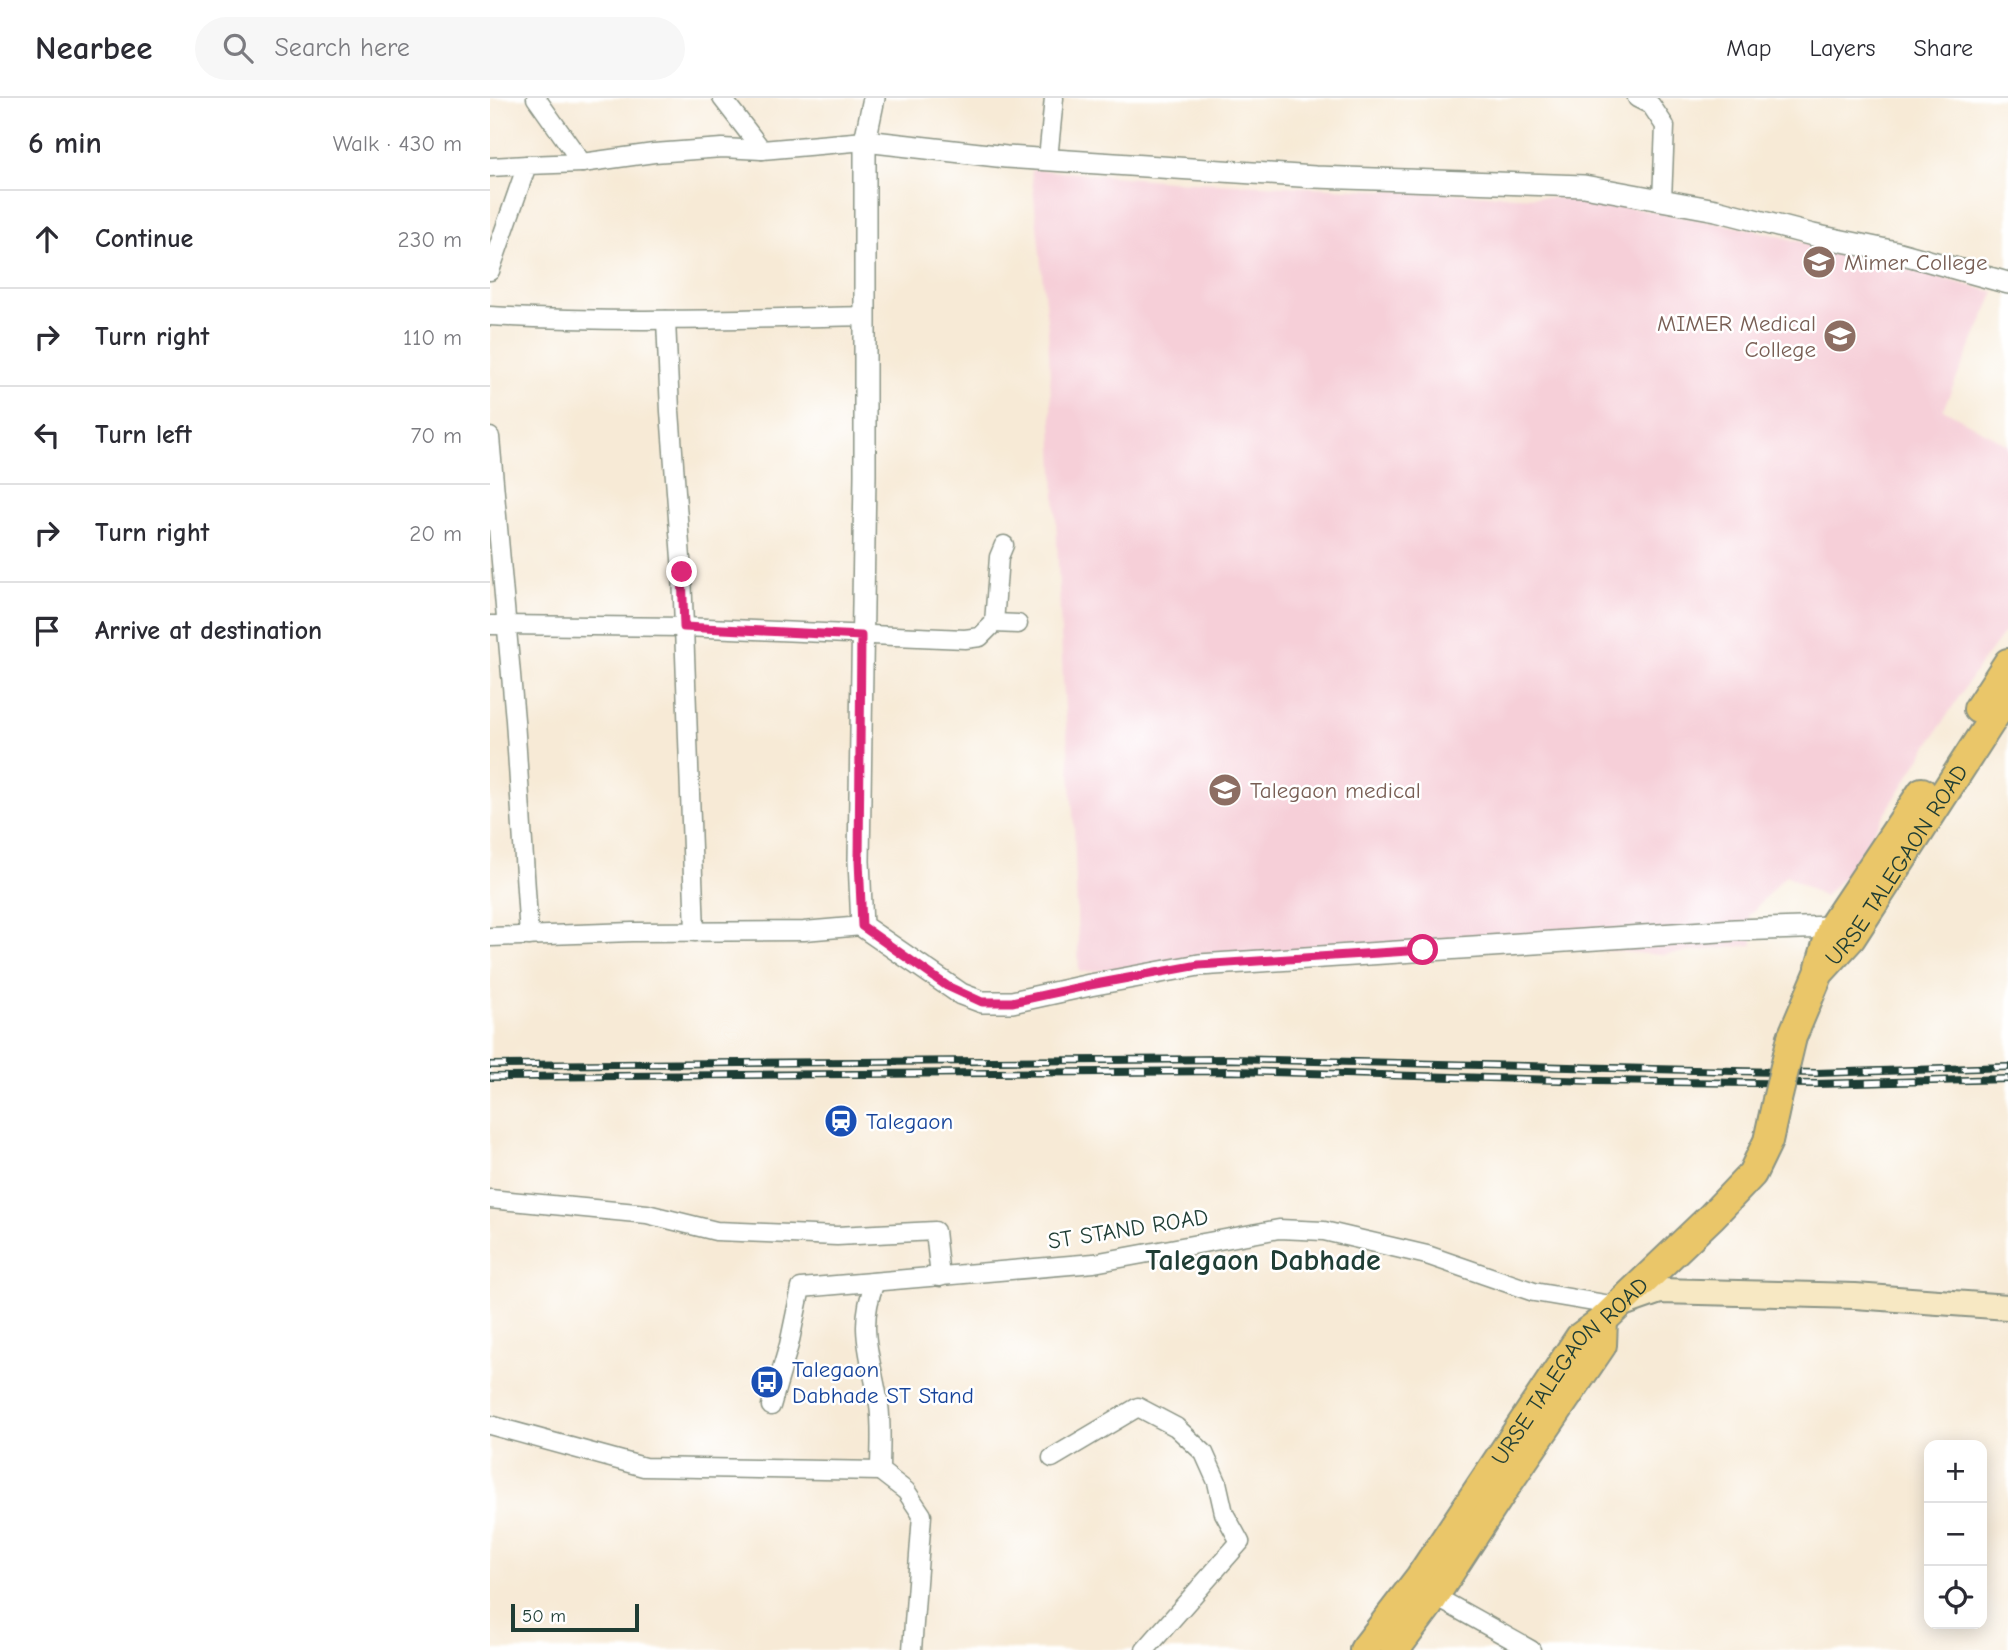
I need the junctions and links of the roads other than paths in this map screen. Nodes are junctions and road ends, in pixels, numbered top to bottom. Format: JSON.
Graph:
{"nodes":[{"id":1,"x":536,"y":98,"type":"edge"},
{"id":2,"x":722,"y":98,"type":"edge"},
{"id":3,"x":874,"y":98,"type":"edge"},
{"id":4,"x":1054,"y":98,"type":"edge"},
{"id":5,"x":1637,"y":98,"type":"edge"},
{"id":6,"x":865,"y":141,"type":"junction"},
{"id":7,"x":762,"y":149,"type":"junction"},
{"id":8,"x":1048,"y":159,"type":"junction"},
{"id":9,"x":582,"y":163,"type":"junction"},
{"id":10,"x":527,"y":165,"type":"junction"},
{"id":11,"x":490,"y":167,"type":"edge"},
{"id":12,"x":1662,"y":200,"type":"junction"},
{"id":13,"x":490,"y":271,"type":"edge"},
{"id":14,"x":2008,"y":283,"type":"edge"},
{"id":15,"x":490,"y":316,"type":"edge"},
{"id":16,"x":866,"y":316,"type":"junction"},
{"id":17,"x":666,"y":320,"type":"junction"},
{"id":18,"x":490,"y":437,"type":"edge"},
{"id":19,"x":1004,"y":545,"type":"dead end"},
{"id":20,"x":498,"y":624,"type":"edge"},
{"id":21,"x":994,"y":624,"type":"junction"},
{"id":22,"x":1018,"y":624,"type":"dead end"},
{"id":23,"x":684,"y":627,"type":"junction"},
{"id":24,"x":861,"y":636,"type":"junction"},
{"id":25,"x":2008,"y":663,"type":"edge"},
{"id":26,"x":2008,"y":695,"type":"edge"},
{"id":27,"x":862,"y":926,"type":"junction"},
{"id":28,"x":1832,"y":927,"type":"junction"},
{"id":29,"x":695,"y":932,"type":"junction"},
{"id":30,"x":529,"y":936,"type":"junction"},
{"id":31,"x":490,"y":937,"type":"edge"},
{"id":32,"x":1819,"y":973,"type":"junction"},
{"id":33,"x":490,"y":1199,"type":"edge"},
{"id":34,"x":940,"y":1277,"type":"junction"},
{"id":35,"x":875,"y":1282,"type":"junction"},
{"id":36,"x":2008,"y":1307,"type":"edge"},
{"id":37,"x":1607,"y":1324,"type":"junction"},
{"id":38,"x":771,"y":1406,"type":"dead end"},
{"id":39,"x":490,"y":1425,"type":"edge"},
{"id":40,"x":1052,"y":1458,"type":"dead end"},
{"id":41,"x":880,"y":1471,"type":"junction"},
{"id":42,"x":1424,"y":1590,"type":"junction"},
{"id":43,"x":912,"y":1650,"type":"edge"},
{"id":44,"x":1145,"y":1650,"type":"edge"},
{"id":45,"x":1364,"y":1650,"type":"edge"},
{"id":46,"x":1395,"y":1650,"type":"edge"},
{"id":47,"x":1531,"y":1650,"type":"edge"}],
"edges":[{"from":1,"to":9,"type":"street"},
{"from":2,"to":7,"type":"street"},
{"from":3,"to":6,"type":"street"},
{"from":4,"to":8,"type":"street"},
{"from":5,"to":12,"type":"street"},
{"from":6,"to":7,"type":"street"},
{"from":6,"to":8,"type":"street"},
{"from":6,"to":16,"type":"street"},
{"from":7,"to":9,"type":"street"},
{"from":8,"to":12,"type":"street"},
{"from":9,"to":10,"type":"street"},
{"from":10,"to":11,"type":"street"},
{"from":10,"to":13,"type":"street"},
{"from":12,"to":14,"type":"street"},
{"from":15,"to":17,"type":"street"},
{"from":16,"to":17,"type":"street"},
{"from":16,"to":24,"type":"street"},
{"from":17,"to":23,"type":"street"},
{"from":18,"to":20,"type":"street"},
{"from":19,"to":21,"type":"street"},
{"from":20,"to":23,"type":"street"},
{"from":20,"to":30,"type":"street"},
{"from":21,"to":22,"type":"street"},
{"from":21,"to":24,"type":"street"},
{"from":23,"to":24,"type":"street"},
{"from":23,"to":29,"type":"street"},
{"from":24,"to":27,"type":"street"},
{"from":25,"to":28,"type":"highway","name":"URSE TALEGAON ROAD"},
{"from":26,"to":32,"type":"highway","name":"URSE TALEGAON ROAD"},
{"from":27,"to":28,"type":"street"},
{"from":27,"to":29,"type":"street"},
{"from":28,"to":32,"type":"highway","name":"URSE TALEGAON ROAD"},
{"from":29,"to":30,"type":"street"},
{"from":30,"to":31,"type":"street"},
{"from":32,"to":37,"type":"highway","name":"URSE TALEGAON ROAD","bridge":true},
{"from":33,"to":34,"type":"street"},
{"from":34,"to":35,"type":"street","name":"ST STAND ROAD"},
{"from":34,"to":37,"type":"street","name":"ST STAND ROAD"},
{"from":35,"to":38,"type":"street","name":"ST STAND ROAD"},
{"from":35,"to":41,"type":"street"},
{"from":36,"to":37,"type":"main road"},
{"from":37,"to":42,"type":"highway","name":"URSE TALEGAON ROAD"},
{"from":39,"to":41,"type":"street"},
{"from":40,"to":44,"type":"street"},
{"from":41,"to":43,"type":"street"},
{"from":42,"to":45,"type":"highway","name":"URSE TALEGAON ROAD"},
{"from":42,"to":46,"type":"highway"},
{"from":42,"to":47,"type":"street"}]}
